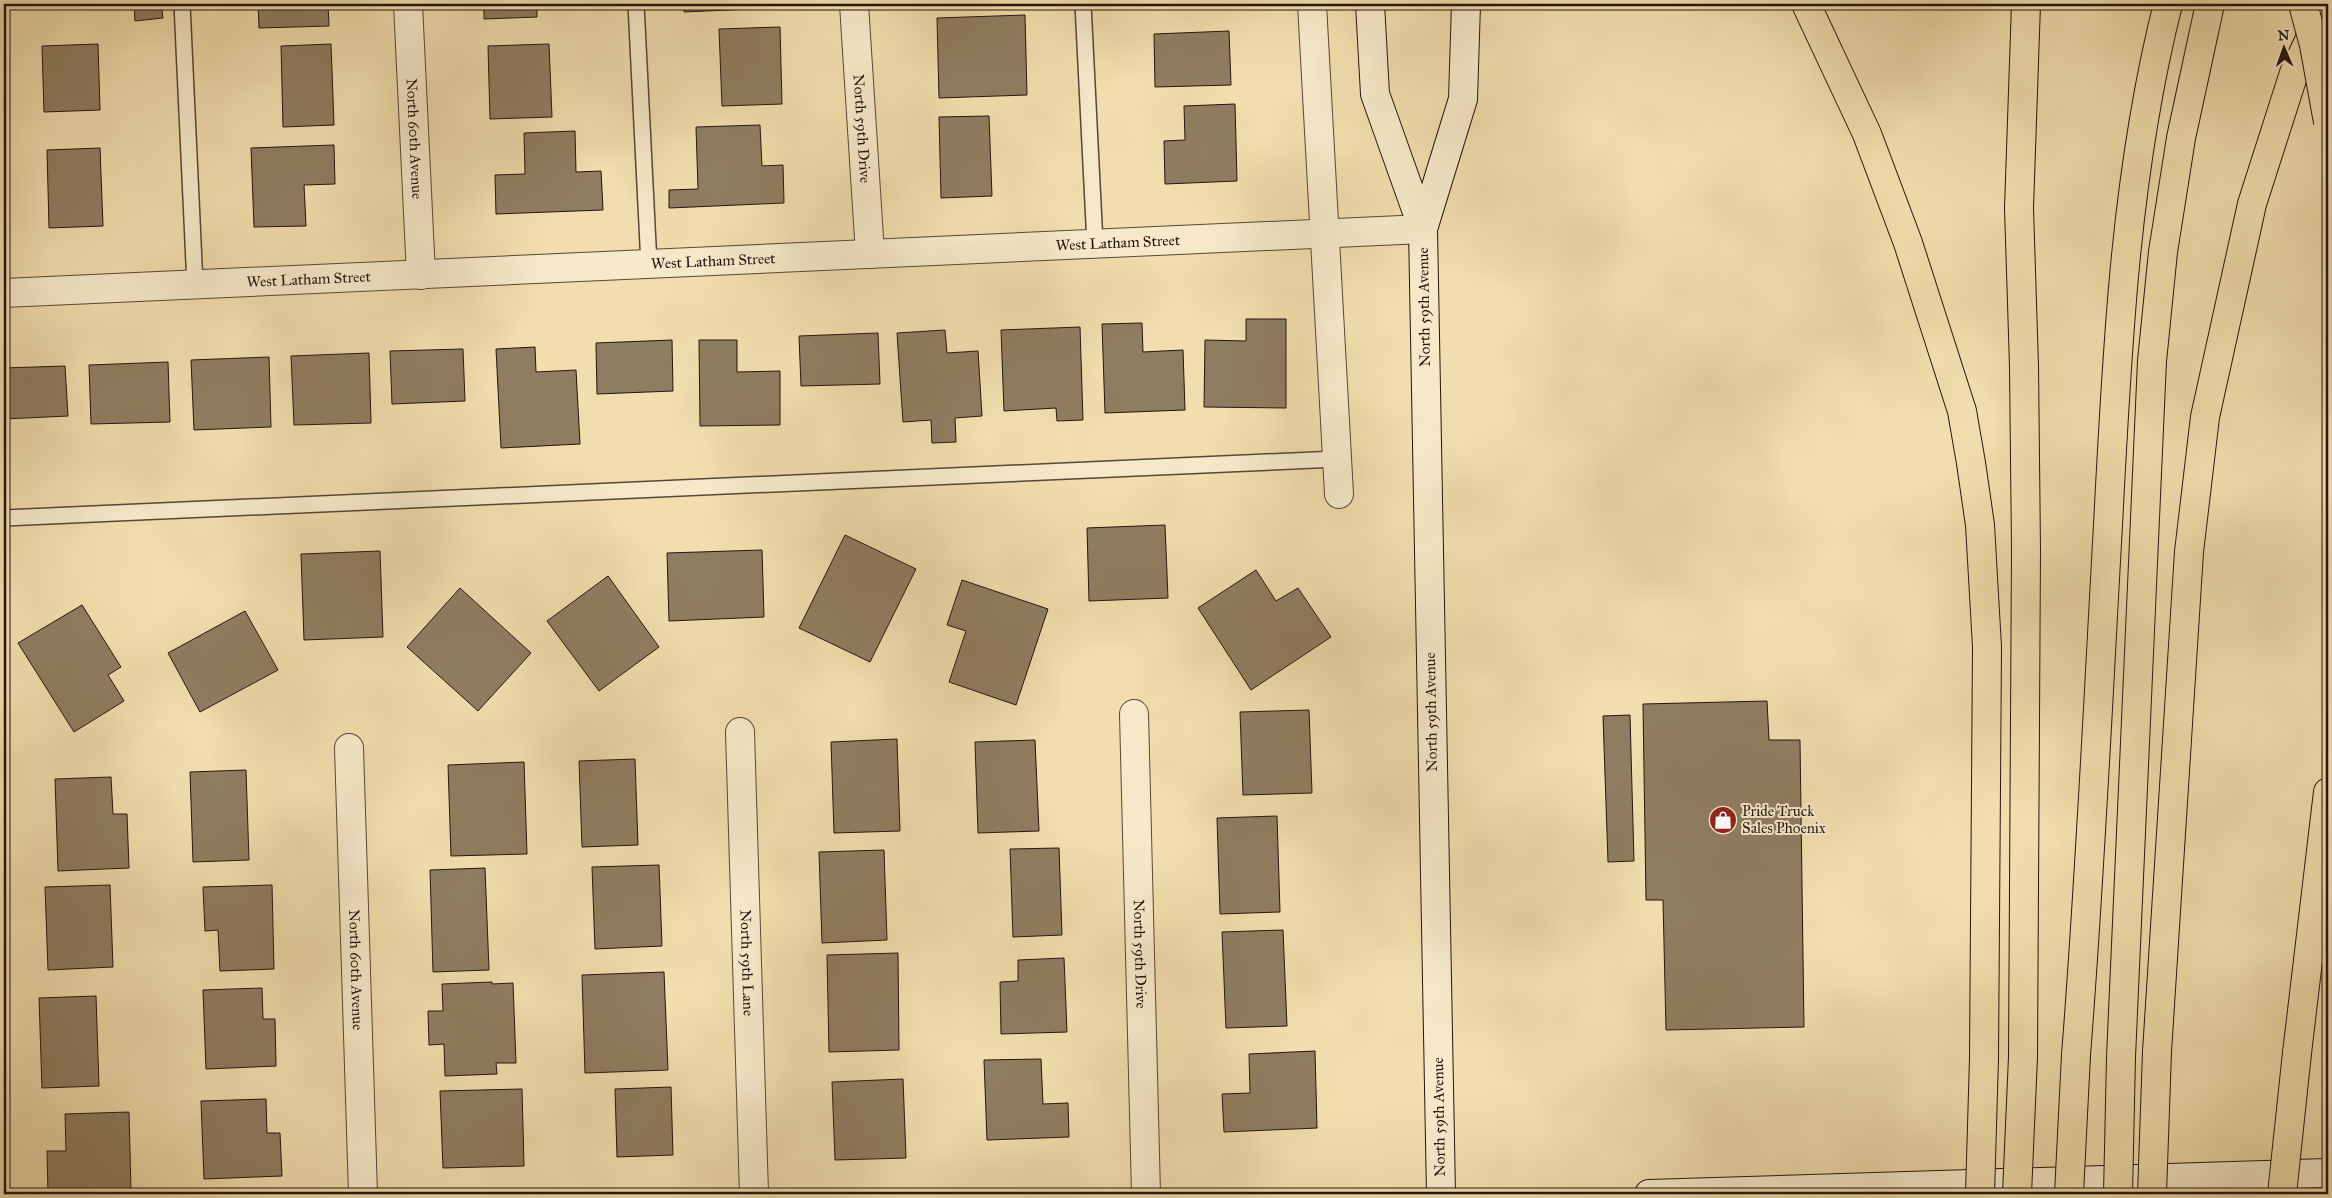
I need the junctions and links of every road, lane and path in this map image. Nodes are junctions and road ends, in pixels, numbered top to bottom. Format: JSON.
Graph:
{"nodes":[{"id":1,"x":182,"y":4,"type":"edge"},
{"id":2,"x":408,"y":4,"type":"edge"},
{"id":3,"x":636,"y":4,"type":"edge"},
{"id":4,"x":854,"y":4,"type":"edge"},
{"id":5,"x":1083,"y":4,"type":"edge"},
{"id":6,"x":1312,"y":4,"type":"edge"},
{"id":7,"x":1370,"y":4,"type":"edge"},
{"id":8,"x":1466,"y":4,"type":"edge"},
{"id":9,"x":1806,"y":4,"type":"edge"},
{"id":10,"x":2026,"y":4,"type":"edge"},
{"id":11,"x":2168,"y":4,"type":"edge"},
{"id":12,"x":2210,"y":4,"type":"edge"},
{"id":13,"x":2303,"y":4,"type":"edge"},
{"id":14,"x":2326,"y":4,"type":"edge"},
{"id":15,"x":2328,"y":122,"type":"edge"},
{"id":16,"x":1423,"y":229,"type":"junction"},
{"id":17,"x":1324,"y":234,"type":"junction"},
{"id":18,"x":1095,"y":244,"type":"junction"},
{"id":19,"x":870,"y":254,"type":"junction"},
{"id":20,"x":648,"y":265,"type":"junction"},
{"id":21,"x":421,"y":275,"type":"junction"},
{"id":22,"x":195,"y":285,"type":"junction"},
{"id":23,"x":4,"y":293,"type":"edge"},
{"id":24,"x":1337,"y":458,"type":"junction"},
{"id":25,"x":1339,"y":494,"type":"dead end"},
{"id":26,"x":4,"y":518,"type":"edge"},
{"id":27,"x":1134,"y":714,"type":"dead end"},
{"id":28,"x":740,"y":732,"type":"dead end"},
{"id":29,"x":349,"y":748,"type":"dead end"},
{"id":30,"x":2328,"y":792,"type":"edge"},
{"id":31,"x":2328,"y":1173,"type":"edge"},
{"id":32,"x":363,"y":1194,"type":"edge"},
{"id":33,"x":754,"y":1194,"type":"edge"},
{"id":34,"x":1146,"y":1194,"type":"edge"},
{"id":35,"x":1441,"y":1194,"type":"edge"},
{"id":36,"x":1649,"y":1194,"type":"edge"},
{"id":37,"x":1980,"y":1194,"type":"edge"},
{"id":38,"x":2017,"y":1194,"type":"edge"},
{"id":39,"x":2069,"y":1194,"type":"edge"},
{"id":40,"x":2118,"y":1194,"type":"edge"},
{"id":41,"x":2152,"y":1194,"type":"edge"},
{"id":42,"x":2282,"y":1194,"type":"edge"}],
"edges":[{"from":1,"to":22,"type":"lane"},
{"from":2,"to":21,"type":"street","name":"North 60th Avenue"},
{"from":3,"to":20,"type":"lane"},
{"from":4,"to":19,"type":"street","name":"North 59th Drive"},
{"from":5,"to":18,"type":"lane"},
{"from":6,"to":17,"type":"street"},
{"from":7,"to":16,"type":"street","name":"North 59th Avenue"},
{"from":8,"to":16,"type":"street","name":"North 59th Avenue"},
{"from":9,"to":37,"type":"highway","bridge":true},
{"from":10,"to":38,"type":"highway","bridge":true},
{"from":11,"to":39,"type":"highway","bridge":true},
{"from":12,"to":40,"type":"highway","bridge":true},
{"from":13,"to":15,"type":"highway","bridge":true},
{"from":14,"to":41,"type":"highway","bridge":true},
{"from":16,"to":17,"type":"street","name":"West Latham Street"},
{"from":16,"to":35,"type":"street","name":"North 59th Avenue"},
{"from":17,"to":18,"type":"street","name":"West Latham Street"},
{"from":17,"to":24,"type":"street"},
{"from":18,"to":19,"type":"street","name":"West Latham Street"},
{"from":19,"to":20,"type":"street","name":"West Latham Street"},
{"from":20,"to":21,"type":"street","name":"West Latham Street"},
{"from":21,"to":22,"type":"street","name":"West Latham Street"},
{"from":22,"to":23,"type":"street","name":"West Latham Street"},
{"from":24,"to":25,"type":"street"},
{"from":24,"to":26,"type":"lane"},
{"from":27,"to":34,"type":"street","name":"North 59th Drive"},
{"from":28,"to":33,"type":"street","name":"North 59th Lane"},
{"from":29,"to":32,"type":"street","name":"North 60th Avenue"},
{"from":30,"to":42,"type":"highway","bridge":true},
{"from":31,"to":36,"type":"street"}]}
